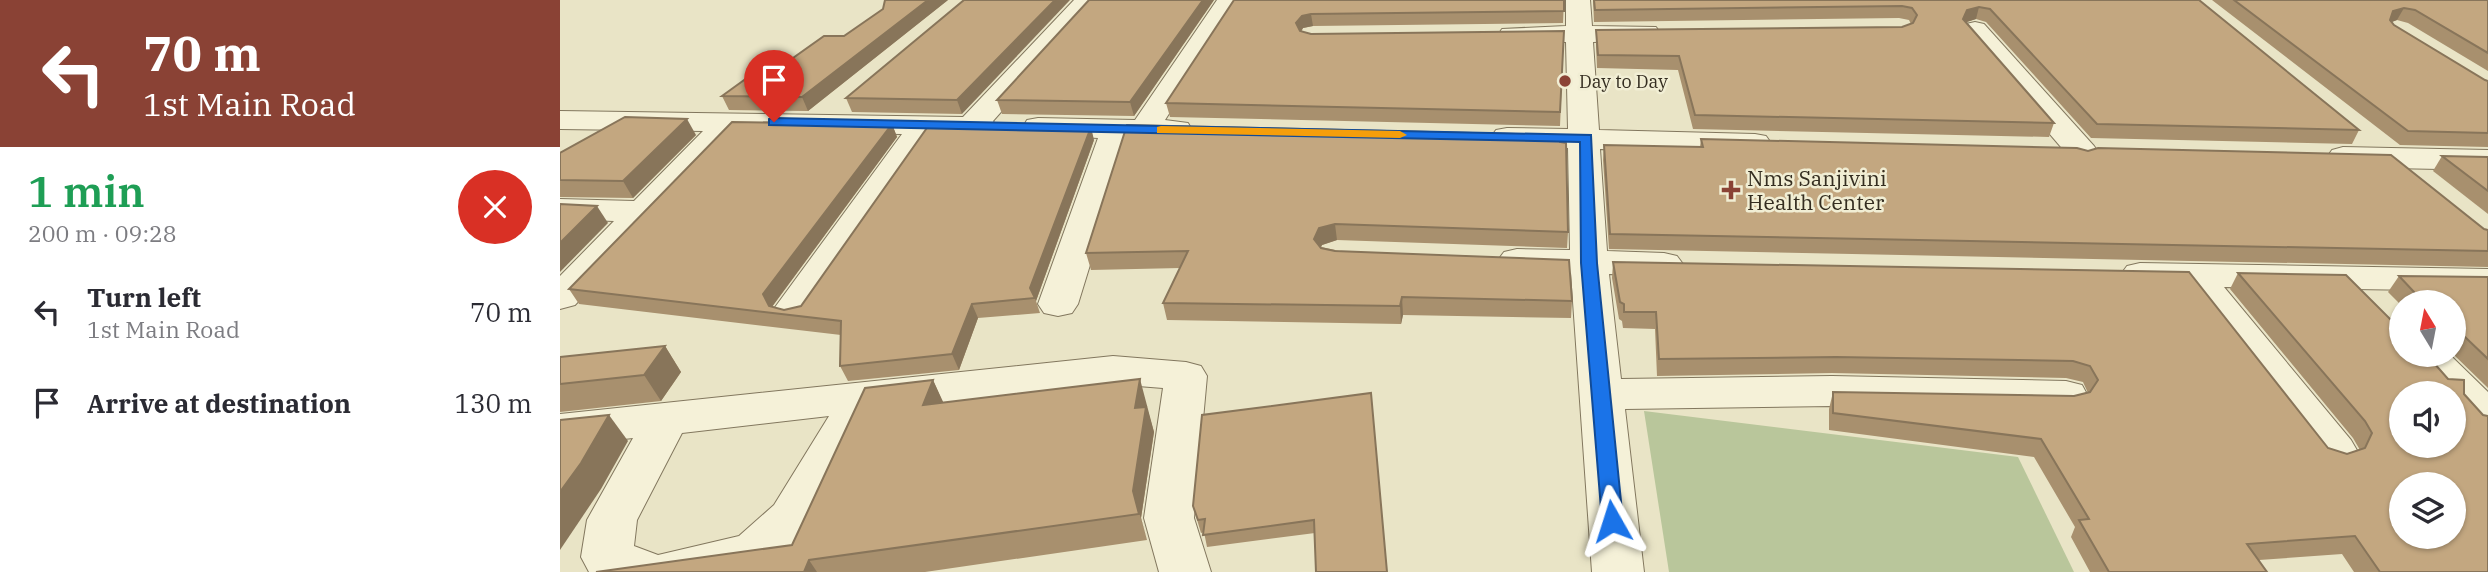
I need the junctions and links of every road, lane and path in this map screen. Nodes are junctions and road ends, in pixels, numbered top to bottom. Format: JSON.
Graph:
{"nodes":[{"id":1,"x":1088,"y":0,"type":"edge"},
{"id":2,"x":1229,"y":0,"type":"edge"},
{"id":3,"x":1578,"y":0,"type":"edge"},
{"id":4,"x":1975,"y":30,"type":"edge"},
{"id":5,"x":1677,"y":33,"type":"edge"},
{"id":6,"x":1580,"y":34,"type":"junction"},
{"id":7,"x":1487,"y":35,"type":"edge"},
{"id":8,"x":849,"y":97,"type":"edge"},
{"id":9,"x":560,"y":120,"type":"edge"},
{"id":10,"x":730,"y":121,"type":"junction"},
{"id":11,"x":817,"y":123,"type":"junction"},
{"id":12,"x":924,"y":125,"type":"junction"},
{"id":13,"x":971,"y":126,"type":"junction"},
{"id":14,"x":1130,"y":129,"type":"junction"},
{"id":15,"x":1212,"y":131,"type":"edge"},
{"id":16,"x":2362,"y":133,"type":"dead end"},
{"id":17,"x":1475,"y":136,"type":"edge"},
{"id":18,"x":1586,"y":138,"type":"junction"},
{"id":19,"x":1779,"y":144,"type":"edge"},
{"id":20,"x":2042,"y":152,"type":"edge"},
{"id":21,"x":2312,"y":157,"type":"edge"},
{"id":22,"x":2393,"y":158,"type":"junction"},
{"id":23,"x":2488,"y":160,"type":"edge"},
{"id":24,"x":2425,"y":184,"type":"edge"},
{"id":25,"x":560,"y":209,"type":"edge"},
{"id":26,"x":643,"y":212,"type":"junction"},
{"id":27,"x":1483,"y":259,"type":"edge"},
{"id":28,"x":1589,"y":263,"type":"junction"},
{"id":29,"x":1699,"y":265,"type":"edge"},
{"id":30,"x":2111,"y":273,"type":"edge"},
{"id":31,"x":2194,"y":275,"type":"junction"},
{"id":32,"x":2350,"y":279,"type":"junction"},
{"id":33,"x":2488,"y":281,"type":"edge"},
{"id":34,"x":561,"y":297,"type":"edge"},
{"id":35,"x":1058,"y":304,"type":"dead end"},
{"id":36,"x":793,"y":310,"type":"edge"},
{"id":37,"x":2384,"y":313,"type":"edge"},
{"id":38,"x":2438,"y":368,"type":"edge"},
{"id":39,"x":1600,"y":394,"type":"junction"},
{"id":40,"x":2066,"y":396,"type":"edge"},
{"id":41,"x":863,"y":397,"type":"junction"},
{"id":42,"x":667,"y":418,"type":"junction"},
{"id":43,"x":2488,"y":419,"type":"edge"},
{"id":44,"x":560,"y":430,"type":"edge"},
{"id":45,"x":2335,"y":452,"type":"edge"},
{"id":46,"x":645,"y":572,"type":"edge"},
{"id":47,"x":671,"y":572,"type":"edge"},
{"id":48,"x":1185,"y":572,"type":"edge"},
{"id":49,"x":1618,"y":572,"type":"edge"}],
"edges":[{"from":1,"to":13,"type":"street"},
{"from":2,"to":14,"type":"street"},
{"from":3,"to":6,"type":"street"},
{"from":4,"to":20,"type":"street"},
{"from":5,"to":6,"type":"street"},
{"from":6,"to":7,"type":"street"},
{"from":6,"to":18,"type":"street"},
{"from":8,"to":11,"type":"street"},
{"from":9,"to":10,"type":"street"},
{"from":10,"to":11,"type":"street"},
{"from":10,"to":26,"type":"street"},
{"from":11,"to":12,"type":"street"},
{"from":12,"to":13,"type":"street"},
{"from":12,"to":36,"type":"street"},
{"from":13,"to":14,"type":"street"},
{"from":14,"to":15,"type":"street"},
{"from":14,"to":35,"type":"street"},
{"from":16,"to":22,"type":"street"},
{"from":17,"to":18,"type":"street"},
{"from":18,"to":19,"type":"street"},
{"from":18,"to":28,"type":"street"},
{"from":21,"to":22,"type":"street"},
{"from":22,"to":23,"type":"street"},
{"from":22,"to":24,"type":"street"},
{"from":25,"to":26,"type":"street"},
{"from":26,"to":34,"type":"street"},
{"from":27,"to":28,"type":"street"},
{"from":28,"to":29,"type":"street"},
{"from":28,"to":39,"type":"street"},
{"from":30,"to":31,"type":"street"},
{"from":31,"to":32,"type":"street"},
{"from":31,"to":45,"type":"street"},
{"from":32,"to":33,"type":"street"},
{"from":32,"to":37,"type":"street"},
{"from":38,"to":43,"type":"street"},
{"from":39,"to":40,"type":"street"},
{"from":39,"to":49,"type":"street"},
{"from":41,"to":42,"type":"street"},
{"from":41,"to":47,"type":"street"},
{"from":41,"to":48,"type":"street"},
{"from":42,"to":44,"type":"street"},
{"from":42,"to":46,"type":"street"}]}
